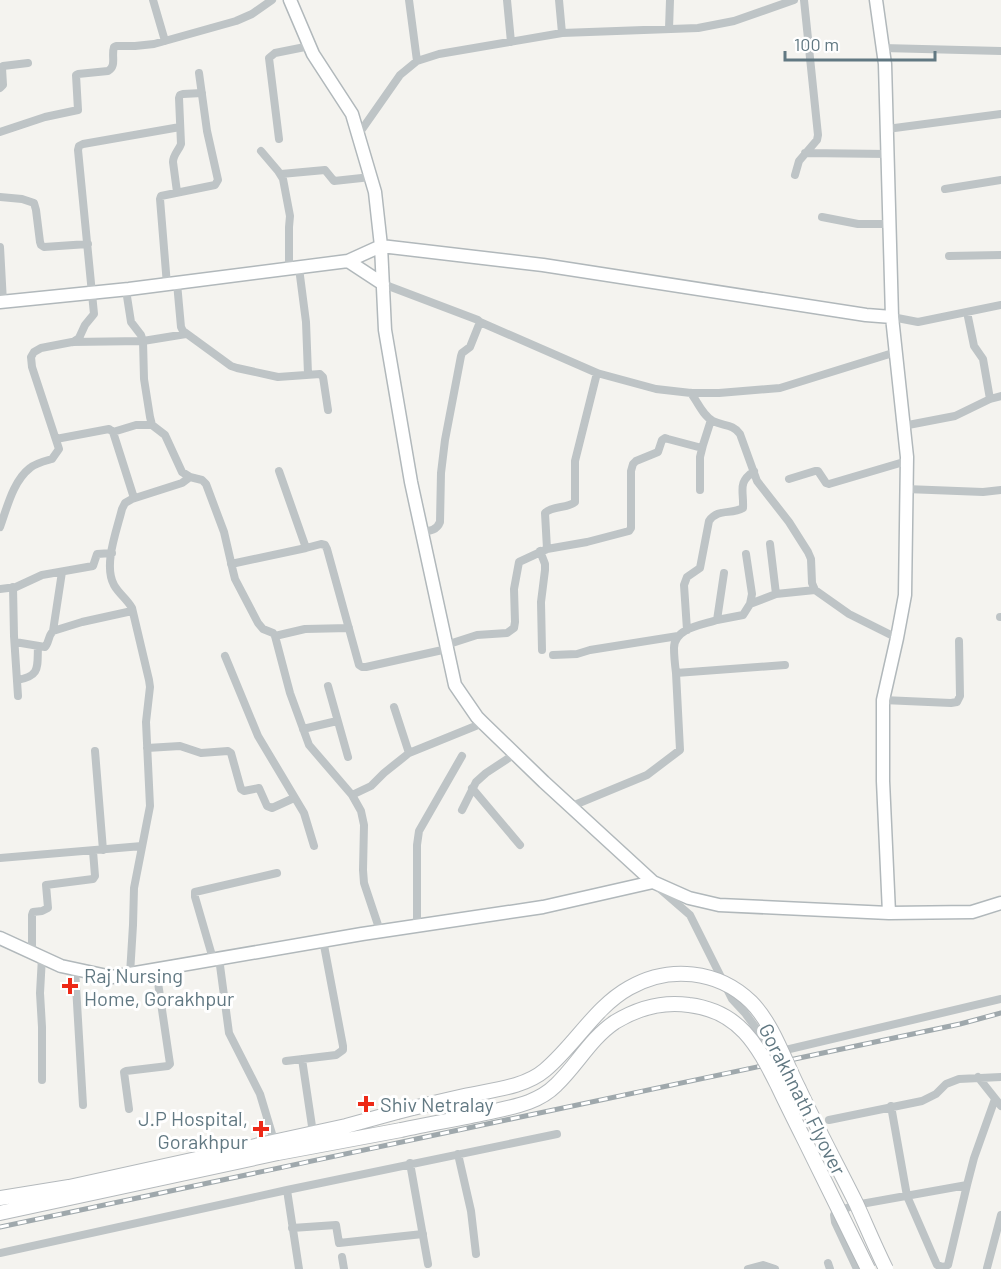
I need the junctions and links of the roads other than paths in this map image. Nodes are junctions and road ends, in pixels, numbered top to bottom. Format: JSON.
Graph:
{"nodes":[{"id":1,"x":153,"y":0,"type":"edge"},
{"id":2,"x":272,"y":0,"type":"edge"},
{"id":3,"x":290,"y":0,"type":"edge"},
{"id":4,"x":409,"y":0,"type":"edge"},
{"id":5,"x":507,"y":0,"type":"edge"},
{"id":6,"x":560,"y":0,"type":"edge"},
{"id":7,"x":670,"y":0,"type":"edge"},
{"id":8,"x":794,"y":0,"type":"edge"},
{"id":9,"x":804,"y":0,"type":"edge"},
{"id":10,"x":876,"y":0,"type":"edge"},
{"id":11,"x":780,"y":2,"type":"edge"},
{"id":12,"x":669,"y":29,"type":"junction"},
{"id":13,"x":562,"y":33,"type":"junction"},
{"id":14,"x":165,"y":41,"type":"junction"},
{"id":15,"x":511,"y":42,"type":"junction"},
{"id":16,"x":310,"y":46,"type":"junction"},
{"id":17,"x":883,"y":48,"type":"junction"},
{"id":18,"x":1001,"y":51,"type":"edge"},
{"id":19,"x":417,"y":61,"type":"junction"},
{"id":20,"x":28,"y":63,"type":"dead end"},
{"id":21,"x":199,"y":74,"type":"dead end"},
{"id":22,"x":0,"y":88,"type":"edge"},
{"id":23,"x":202,"y":93,"type":"junction"},
{"id":24,"x":1001,"y":114,"type":"edge"},
{"id":25,"x":180,"y":127,"type":"junction"},
{"id":26,"x":887,"y":129,"type":"junction"},
{"id":27,"x":0,"y":132,"type":"edge"},
{"id":28,"x":358,"y":135,"type":"junction"},
{"id":29,"x":279,"y":139,"type":"dead end"},
{"id":30,"x":261,"y":151,"type":"dead end"},
{"id":31,"x":805,"y":153,"type":"junction"},
{"id":32,"x":888,"y":154,"type":"junction"},
{"id":33,"x":281,"y":174,"type":"junction"},
{"id":34,"x":795,"y":176,"type":"dead end"},
{"id":35,"x":371,"y":177,"type":"junction"},
{"id":36,"x":1001,"y":180,"type":"edge"},
{"id":37,"x":945,"y":189,"type":"dead end"},
{"id":38,"x":177,"y":192,"type":"junction"},
{"id":39,"x":0,"y":197,"type":"edge"},
{"id":40,"x":822,"y":217,"type":"dead end"},
{"id":41,"x":890,"y":224,"type":"junction"},
{"id":42,"x":88,"y":244,"type":"junction"},
{"id":43,"x":381,"y":246,"type":"junction"},
{"id":44,"x":0,"y":247,"type":"edge"},
{"id":45,"x":1001,"y":255,"type":"edge"},
{"id":46,"x":949,"y":256,"type":"dead end"},
{"id":47,"x":348,"y":261,"type":"junction"},
{"id":48,"x":294,"y":268,"type":"junction"},
{"id":49,"x":172,"y":284,"type":"junction"},
{"id":50,"x":383,"y":284,"type":"junction"},
{"id":51,"x":126,"y":290,"type":"junction"},
{"id":52,"x":93,"y":293,"type":"junction"},
{"id":53,"x":1,"y":302,"type":"edge"},
{"id":54,"x":1001,"y":304,"type":"edge"},
{"id":55,"x":967,"y":312,"type":"junction"},
{"id":56,"x":892,"y":317,"type":"junction"},
{"id":57,"x":480,"y":322,"type":"junction"},
{"id":58,"x":186,"y":334,"type":"junction"},
{"id":59,"x":143,"y":341,"type":"junction"},
{"id":60,"x":72,"y":342,"type":"junction"},
{"id":61,"x":896,"y":352,"type":"junction"},
{"id":62,"x":597,"y":373,"type":"junction"},
{"id":63,"x":308,"y":374,"type":"junction"},
{"id":64,"x":691,"y":393,"type":"junction"},
{"id":65,"x":1001,"y":396,"type":"edge"},
{"id":66,"x":990,"y":399,"type":"junction"},
{"id":67,"x":328,"y":410,"type":"dead end"},
{"id":68,"x":711,"y":420,"type":"junction"},
{"id":69,"x":152,"y":425,"type":"junction"},
{"id":70,"x":903,"y":426,"type":"junction"},
{"id":71,"x":113,"y":432,"type":"junction"},
{"id":72,"x":56,"y":439,"type":"junction"},
{"id":73,"x":702,"y":448,"type":"junction"},
{"id":74,"x":906,"y":461,"type":"junction"},
{"id":75,"x":279,"y":471,"type":"dead end"},
{"id":76,"x":754,"y":471,"type":"junction"},
{"id":77,"x":190,"y":477,"type":"junction"},
{"id":78,"x":789,"y":479,"type":"dead end"},
{"id":79,"x":906,"y":489,"type":"junction"},
{"id":80,"x":700,"y":490,"type":"dead end"},
{"id":81,"x":1001,"y":490,"type":"edge"},
{"id":82,"x":135,"y":498,"type":"junction"},
{"id":83,"x":0,"y":527,"type":"edge"},
{"id":84,"x":422,"y":532,"type":"junction"},
{"id":85,"x":770,"y":544,"type":"dead end"},
{"id":86,"x":306,"y":548,"type":"junction"},
{"id":87,"x":544,"y":550,"type":"junction"},
{"id":88,"x":112,"y":553,"type":"junction"},
{"id":89,"x":746,"y":554,"type":"dead end"},
{"id":90,"x":231,"y":564,"type":"junction"},
{"id":91,"x":62,"y":572,"type":"junction"},
{"id":92,"x":724,"y":573,"type":"dead end"},
{"id":93,"x":13,"y":587,"type":"junction"},
{"id":94,"x":0,"y":589,"type":"edge"},
{"id":95,"x":815,"y":590,"type":"junction"},
{"id":96,"x":776,"y":594,"type":"junction"},
{"id":97,"x":750,"y":604,"type":"junction"},
{"id":98,"x":132,"y":611,"type":"junction"},
{"id":99,"x":717,"y":621,"type":"junction"},
{"id":100,"x":349,"y":628,"type":"junction"},
{"id":101,"x":687,"y":630,"type":"junction"},
{"id":102,"x":52,"y":631,"type":"junction"},
{"id":103,"x":275,"y":636,"type":"junction"},
{"id":104,"x":678,"y":636,"type":"junction"},
{"id":105,"x":897,"y":638,"type":"junction"},
{"id":106,"x":959,"y":641,"type":"dead end"},
{"id":107,"x":15,"y":642,"type":"junction"},
{"id":108,"x":38,"y":646,"type":"junction"},
{"id":109,"x":447,"y":647,"type":"junction"},
{"id":110,"x":542,"y":650,"type":"dead end"},
{"id":111,"x":553,"y":655,"type":"dead end"},
{"id":112,"x":225,"y":656,"type":"dead end"},
{"id":113,"x":785,"y":665,"type":"dead end"},
{"id":114,"x":676,"y":673,"type":"junction"},
{"id":115,"x":17,"y":680,"type":"junction"},
{"id":116,"x":328,"y":686,"type":"dead end"},
{"id":117,"x":18,"y":696,"type":"dead end"},
{"id":118,"x":883,"y":700,"type":"junction"},
{"id":119,"x":394,"y":707,"type":"dead end"},
{"id":120,"x":337,"y":721,"type":"junction"},
{"id":121,"x":483,"y":723,"type":"junction"},
{"id":122,"x":303,"y":729,"type":"junction"},
{"id":123,"x":147,"y":748,"type":"junction"},
{"id":124,"x":95,"y":751,"type":"dead end"},
{"id":125,"x":409,"y":753,"type":"junction"},
{"id":126,"x":515,"y":754,"type":"junction"},
{"id":127,"x":462,"y":756,"type":"dead end"},
{"id":128,"x":348,"y":757,"type":"dead end"},
{"id":129,"x":472,"y":788,"type":"junction"},
{"id":130,"x":352,"y":795,"type":"junction"},
{"id":131,"x":294,"y":798,"type":"junction"},
{"id":132,"x":572,"y":806,"type":"junction"},
{"id":133,"x":462,"y":810,"type":"dead end"},
{"id":134,"x":520,"y":845,"type":"dead end"},
{"id":135,"x":141,"y":846,"type":"junction"},
{"id":136,"x":314,"y":846,"type":"dead end"},
{"id":137,"x":98,"y":850,"type":"junction"},
{"id":138,"x":0,"y":858,"type":"edge"},
{"id":139,"x":277,"y":873,"type":"dead end"},
{"id":140,"x":653,"y":882,"type":"junction"},
{"id":141,"x":1001,"y":903,"type":"edge"},
{"id":142,"x":889,"y":913,"type":"junction"},
{"id":143,"x":417,"y":926,"type":"junction"},
{"id":144,"x":380,"y":931,"type":"junction"},
{"id":145,"x":0,"y":938,"type":"edge"},
{"id":146,"x":323,"y":940,"type":"junction"},
{"id":147,"x":37,"y":955,"type":"junction"},
{"id":148,"x":216,"y":959,"type":"junction"},
{"id":149,"x":75,"y":969,"type":"junction"},
{"id":150,"x":156,"y":969,"type":"junction"},
{"id":151,"x":130,"y":974,"type":"junction"},
{"id":152,"x":1001,"y":999,"type":"edge"},
{"id":153,"x":302,"y":1059,"type":"junction"},
{"id":154,"x":286,"y":1060,"type":"dead end"},
{"id":155,"x":978,"y":1077,"type":"junction"},
{"id":156,"x":1001,"y":1077,"type":"edge"},
{"id":157,"x":42,"y":1080,"type":"dead end"},
{"id":158,"x":998,"y":1102,"type":"edge"},
{"id":159,"x":83,"y":1105,"type":"dead end"},
{"id":160,"x":891,"y":1106,"type":"junction"},
{"id":161,"x":129,"y":1109,"type":"dead end"},
{"id":162,"x":829,"y":1120,"type":"dead end"},
{"id":163,"x":313,"y":1133,"type":"junction"},
{"id":164,"x":557,"y":1134,"type":"dead end"},
{"id":165,"x":276,"y":1147,"type":"junction"},
{"id":166,"x":458,"y":1154,"type":"junction"},
{"id":167,"x":410,"y":1163,"type":"junction"},
{"id":168,"x":967,"y":1185,"type":"junction"},
{"id":169,"x":287,"y":1190,"type":"junction"},
{"id":170,"x":907,"y":1196,"type":"junction"},
{"id":171,"x":0,"y":1198,"type":"edge"},
{"id":172,"x":0,"y":1214,"type":"edge"},
{"id":173,"x":1001,"y":1215,"type":"edge"},
{"id":174,"x":292,"y":1228,"type":"junction"},
{"id":175,"x":423,"y":1234,"type":"junction"},
{"id":176,"x":0,"y":1253,"type":"edge"},
{"id":177,"x":476,"y":1254,"type":"dead end"},
{"id":178,"x":342,"y":1257,"type":"dead end"},
{"id":179,"x":428,"y":1264,"type":"dead end"},
{"id":180,"x":987,"y":1268,"type":"edge"},
{"id":181,"x":299,"y":1269,"type":"edge"},
{"id":182,"x":344,"y":1269,"type":"edge"},
{"id":183,"x":748,"y":1269,"type":"edge"},
{"id":184,"x":775,"y":1269,"type":"edge"},
{"id":185,"x":857,"y":1269,"type":"edge"},
{"id":186,"x":868,"y":1269,"type":"edge"},
{"id":187,"x":886,"y":1269,"type":"edge"}],
"edges":[{"from":1,"to":14,"type":"street"},
{"from":2,"to":14,"type":"street"},
{"from":3,"to":16,"type":"street"},
{"from":4,"to":19,"type":"street"},
{"from":5,"to":15,"type":"street"},
{"from":6,"to":13,"type":"street"},
{"from":7,"to":12,"type":"street"},
{"from":8,"to":11,"type":"street"},
{"from":9,"to":31,"type":"street"},
{"from":10,"to":17,"type":"street"},
{"from":11,"to":12,"type":"street"},
{"from":12,"to":13,"type":"street"},
{"from":13,"to":15,"type":"street"},
{"from":14,"to":27,"type":"street"},
{"from":15,"to":19,"type":"street"},
{"from":16,"to":28,"type":"street"},
{"from":16,"to":29,"type":"street"},
{"from":17,"to":18,"type":"street"},
{"from":17,"to":26,"type":"street"},
{"from":19,"to":28,"type":"street"},
{"from":20,"to":22,"type":"street"},
{"from":21,"to":23,"type":"street"},
{"from":23,"to":25,"type":"street"},
{"from":23,"to":38,"type":"street"},
{"from":24,"to":26,"type":"street"},
{"from":25,"to":38,"type":"street"},
{"from":25,"to":42,"type":"street"},
{"from":26,"to":32,"type":"street"},
{"from":28,"to":35,"type":"street"},
{"from":30,"to":33,"type":"street"},
{"from":31,"to":32,"type":"street"},
{"from":31,"to":34,"type":"street"},
{"from":32,"to":41,"type":"street"},
{"from":33,"to":35,"type":"street"},
{"from":33,"to":48,"type":"street"},
{"from":35,"to":43,"type":"street"},
{"from":36,"to":37,"type":"street"},
{"from":38,"to":49,"type":"street"},
{"from":39,"to":42,"type":"street"},
{"from":40,"to":41,"type":"street"},
{"from":41,"to":56,"type":"street"},
{"from":42,"to":52,"type":"street"},
{"from":43,"to":47,"type":"street"},
{"from":43,"to":50,"type":"street"},
{"from":43,"to":56,"type":"street"},
{"from":44,"to":53,"type":"street"},
{"from":45,"to":46,"type":"street"},
{"from":47,"to":48,"type":"street"},
{"from":47,"to":50,"type":"street"},
{"from":48,"to":49,"type":"street"},
{"from":48,"to":63,"type":"street"},
{"from":49,"to":51,"type":"street"},
{"from":49,"to":58,"type":"street"},
{"from":50,"to":57,"type":"street"},
{"from":50,"to":84,"type":"street"},
{"from":51,"to":52,"type":"street"},
{"from":51,"to":59,"type":"street"},
{"from":52,"to":53,"type":"street"},
{"from":52,"to":60,"type":"street"},
{"from":54,"to":55,"type":"street"},
{"from":55,"to":56,"type":"street"},
{"from":55,"to":66,"type":"street"},
{"from":56,"to":61,"type":"street"},
{"from":57,"to":62,"type":"street"},
{"from":57,"to":84,"type":"street"},
{"from":58,"to":59,"type":"street"},
{"from":58,"to":63,"type":"street"},
{"from":59,"to":60,"type":"street"},
{"from":59,"to":69,"type":"street"},
{"from":60,"to":72,"type":"street"},
{"from":61,"to":64,"type":"street"},
{"from":61,"to":70,"type":"street"},
{"from":62,"to":64,"type":"street"},
{"from":62,"to":87,"type":"street"},
{"from":63,"to":67,"type":"street"},
{"from":64,"to":68,"type":"street"},
{"from":65,"to":66,"type":"street"},
{"from":66,"to":70,"type":"street"},
{"from":68,"to":73,"type":"street"},
{"from":68,"to":76,"type":"street"},
{"from":69,"to":71,"type":"street"},
{"from":69,"to":77,"type":"street"},
{"from":70,"to":74,"type":"street"},
{"from":71,"to":72,"type":"street"},
{"from":71,"to":82,"type":"street"},
{"from":72,"to":83,"type":"street"},
{"from":73,"to":80,"type":"street"},
{"from":73,"to":87,"type":"street"},
{"from":74,"to":78,"type":"street"},
{"from":74,"to":79,"type":"street"},
{"from":75,"to":86,"type":"street"},
{"from":76,"to":95,"type":"street"},
{"from":76,"to":101,"type":"street"},
{"from":77,"to":82,"type":"street"},
{"from":77,"to":90,"type":"street"},
{"from":79,"to":81,"type":"street"},
{"from":79,"to":105,"type":"street"},
{"from":82,"to":88,"type":"street"},
{"from":84,"to":109,"type":"street"},
{"from":85,"to":96,"type":"street"},
{"from":86,"to":90,"type":"street"},
{"from":86,"to":100,"type":"street"},
{"from":87,"to":109,"type":"street"},
{"from":87,"to":110,"type":"street"},
{"from":88,"to":91,"type":"street"},
{"from":88,"to":98,"type":"street"},
{"from":89,"to":97,"type":"street"},
{"from":90,"to":103,"type":"street"},
{"from":91,"to":93,"type":"street"},
{"from":91,"to":102,"type":"street"},
{"from":92,"to":99,"type":"street"},
{"from":93,"to":94,"type":"street"},
{"from":93,"to":107,"type":"street"},
{"from":95,"to":96,"type":"street"},
{"from":95,"to":105,"type":"street"},
{"from":96,"to":97,"type":"street"},
{"from":97,"to":99,"type":"street"},
{"from":98,"to":102,"type":"street"},
{"from":98,"to":123,"type":"street"},
{"from":99,"to":101,"type":"street"},
{"from":100,"to":103,"type":"street"},
{"from":100,"to":109,"type":"street"},
{"from":101,"to":104,"type":"street"},
{"from":102,"to":108,"type":"street"},
{"from":103,"to":122,"type":"street"},
{"from":104,"to":111,"type":"street"},
{"from":104,"to":114,"type":"street"},
{"from":105,"to":118,"type":"street"},
{"from":106,"to":118,"type":"street"},
{"from":107,"to":108,"type":"street"},
{"from":107,"to":115,"type":"street"},
{"from":108,"to":115,"type":"street"},
{"from":109,"to":121,"type":"street"},
{"from":112,"to":131,"type":"street"},
{"from":113,"to":114,"type":"street"},
{"from":114,"to":132,"type":"street"},
{"from":115,"to":117,"type":"street"},
{"from":116,"to":120,"type":"street"},
{"from":118,"to":142,"type":"street"},
{"from":119,"to":125,"type":"street"},
{"from":120,"to":122,"type":"street"},
{"from":120,"to":128,"type":"street"},
{"from":121,"to":125,"type":"street"},
{"from":121,"to":126,"type":"street"},
{"from":122,"to":130,"type":"street"},
{"from":123,"to":131,"type":"street"},
{"from":123,"to":135,"type":"street"},
{"from":124,"to":137,"type":"street"},
{"from":125,"to":130,"type":"street"},
{"from":126,"to":129,"type":"street"},
{"from":126,"to":132,"type":"street"},
{"from":127,"to":143,"type":"street"},
{"from":129,"to":133,"type":"street"},
{"from":129,"to":134,"type":"street"},
{"from":130,"to":144,"type":"street"},
{"from":131,"to":136,"type":"street"},
{"from":132,"to":140,"type":"street"},
{"from":135,"to":137,"type":"street"},
{"from":135,"to":151,"type":"street"},
{"from":137,"to":138,"type":"street"},
{"from":137,"to":147,"type":"street"},
{"from":139,"to":148,"type":"street"},
{"from":140,"to":142,"type":"street"},
{"from":140,"to":143,"type":"street"},
{"from":140,"to":152,"type":"street"},
{"from":141,"to":142,"type":"street"},
{"from":143,"to":144,"type":"street"},
{"from":144,"to":146,"type":"street"},
{"from":145,"to":147,"type":"street"},
{"from":146,"to":148,"type":"street"},
{"from":146,"to":153,"type":"street"},
{"from":147,"to":149,"type":"street"},
{"from":147,"to":157,"type":"street"},
{"from":148,"to":150,"type":"street"},
{"from":148,"to":165,"type":"street"},
{"from":149,"to":151,"type":"street"},
{"from":149,"to":159,"type":"street"},
{"from":150,"to":151,"type":"street"},
{"from":150,"to":161,"type":"street"},
{"from":153,"to":154,"type":"street"},
{"from":153,"to":163,"type":"street"},
{"from":155,"to":156,"type":"street"},
{"from":155,"to":158,"type":"street"},
{"from":155,"to":160,"type":"street"},
{"from":158,"to":168,"type":"street"},
{"from":160,"to":162,"type":"street"},
{"from":160,"to":170,"type":"street"},
{"from":163,"to":165,"type":"main road","name":"Gorakhnath Flyover"},
{"from":163,"to":187,"type":"main road","name":"Gorakhnath Flyover","bridge":true},
{"from":164,"to":166,"type":"street"},
{"from":165,"to":171,"type":"main road"},
{"from":165,"to":172,"type":"main road"},
{"from":165,"to":186,"type":"main road","name":"Gorakhnath Flyover","bridge":true},
{"from":166,"to":167,"type":"street"},
{"from":166,"to":177,"type":"street"},
{"from":167,"to":169,"type":"street"},
{"from":167,"to":175,"type":"street"},
{"from":168,"to":170,"type":"street"},
{"from":168,"to":170,"type":"street"},
{"from":169,"to":174,"type":"street"},
{"from":169,"to":176,"type":"street"},
{"from":170,"to":185,"type":"street"},
{"from":173,"to":180,"type":"street"},
{"from":174,"to":175,"type":"street"},
{"from":174,"to":181,"type":"street"},
{"from":175,"to":179,"type":"street"},
{"from":178,"to":182,"type":"street"},
{"from":183,"to":184,"type":"street"}]}
